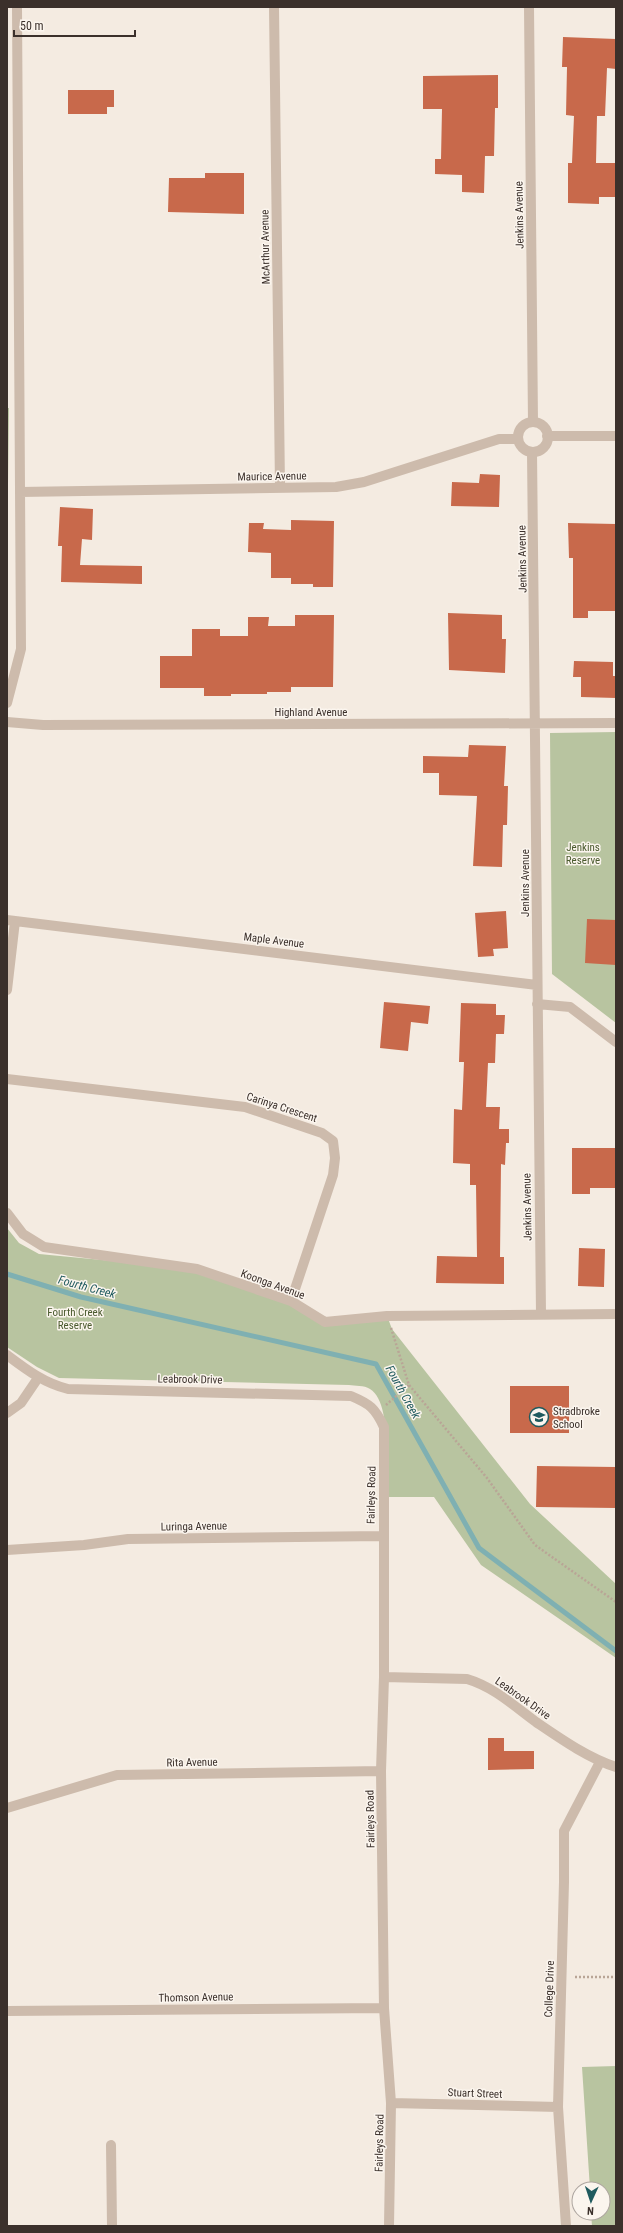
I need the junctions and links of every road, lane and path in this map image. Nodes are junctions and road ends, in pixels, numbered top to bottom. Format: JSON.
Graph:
{"nodes":[{"id":1,"x":17,"y":7,"type":"edge"},
{"id":2,"x":274,"y":7,"type":"edge"},
{"id":3,"x":529,"y":7,"type":"edge"},
{"id":4,"x":533,"y":422,"type":"junction"},
{"id":5,"x":548,"y":436,"type":"junction"},
{"id":6,"x":616,"y":436,"type":"edge"},
{"id":7,"x":517,"y":439,"type":"junction"},
{"id":8,"x":532,"y":452,"type":"junction"},
{"id":9,"x":280,"y":487,"type":"junction"},
{"id":10,"x":20,"y":492,"type":"junction"},
{"id":11,"x":7,"y":703,"type":"edge"},
{"id":12,"x":7,"y":722,"type":"edge"},
{"id":13,"x":616,"y":723,"type":"edge"},
{"id":14,"x":536,"y":724,"type":"junction"},
{"id":15,"x":11,"y":921,"type":"edge"},
{"id":16,"x":537,"y":985,"type":"junction"},
{"id":17,"x":7,"y":990,"type":"edge"},
{"id":18,"x":537,"y":1004,"type":"junction"},
{"id":19,"x":616,"y":1042,"type":"edge"},
{"id":20,"x":7,"y":1079,"type":"edge"},
{"id":21,"x":7,"y":1213,"type":"edge"},
{"id":22,"x":291,"y":1301,"type":"junction"},
{"id":23,"x":541,"y":1314,"type":"junction"},
{"id":24,"x":616,"y":1314,"type":"edge"},
{"id":25,"x":387,"y":1316,"type":"junction"},
{"id":26,"x":7,"y":1355,"type":"edge"},
{"id":27,"x":38,"y":1378,"type":"junction"},
{"id":28,"x":409,"y":1385,"type":"junction"},
{"id":29,"x":7,"y":1413,"type":"edge"},
{"id":30,"x":377,"y":1414,"type":"junction"},
{"id":31,"x":382,"y":1536,"type":"junction"},
{"id":32,"x":7,"y":1550,"type":"edge"},
{"id":33,"x":616,"y":1602,"type":"edge"},
{"id":34,"x":384,"y":1677,"type":"junction"},
{"id":35,"x":600,"y":1762,"type":"junction"},
{"id":36,"x":616,"y":1768,"type":"edge"},
{"id":37,"x":381,"y":1771,"type":"junction"},
{"id":38,"x":7,"y":1808,"type":"edge"},
{"id":39,"x":562,"y":1976,"type":"junction"},
{"id":40,"x":616,"y":1977,"type":"edge"},
{"id":41,"x":384,"y":2008,"type":"junction"},
{"id":42,"x":7,"y":2011,"type":"edge"},
{"id":43,"x":391,"y":2103,"type":"junction"},
{"id":44,"x":558,"y":2107,"type":"junction"},
{"id":45,"x":111,"y":2145,"type":"dead end"},
{"id":46,"x":112,"y":2226,"type":"edge"},
{"id":47,"x":390,"y":2226,"type":"edge"},
{"id":48,"x":566,"y":2226,"type":"edge"}],
"edges":[{"from":1,"to":10,"type":"street"},
{"from":2,"to":9,"type":"street","name":"McArthur Avenue"},
{"from":3,"to":4,"type":"street","name":"Jenkins Avenue"},
{"from":4,"to":5,"type":"street"},
{"from":4,"to":7,"type":"street"},
{"from":5,"to":6,"type":"street"},
{"from":5,"to":8,"type":"street"},
{"from":7,"to":8,"type":"street"},
{"from":7,"to":9,"type":"street","name":"Maurice Avenue"},
{"from":8,"to":14,"type":"street","name":"Jenkins Avenue"},
{"from":9,"to":10,"type":"street","name":"Maurice Avenue"},
{"from":10,"to":11,"type":"street"},
{"from":12,"to":14,"type":"street","name":"Highland Avenue"},
{"from":13,"to":14,"type":"street","name":"Highland Avenue"},
{"from":14,"to":16,"type":"street","name":"Jenkins Avenue"},
{"from":15,"to":16,"type":"street","name":"Maple Avenue"},
{"from":15,"to":17,"type":"street"},
{"from":16,"to":18,"type":"street","name":"Jenkins Avenue"},
{"from":18,"to":19,"type":"street"},
{"from":18,"to":23,"type":"street","name":"Jenkins Avenue"},
{"from":20,"to":22,"type":"street","name":"Carinya Crescent"},
{"from":21,"to":22,"type":"street","name":"Koonga Avenue"},
{"from":22,"to":25,"type":"street","name":"Koonga Avenue"},
{"from":23,"to":24,"type":"street","name":"Koonga Avenue"},
{"from":23,"to":25,"type":"street","name":"Koonga Avenue"},
{"from":25,"to":28,"type":"path"},
{"from":26,"to":27,"type":"street","name":"Leabrook Drive"},
{"from":27,"to":29,"type":"street"},
{"from":27,"to":30,"type":"street","name":"Leabrook Drive"},
{"from":28,"to":30,"type":"path"},
{"from":28,"to":33,"type":"path"},
{"from":30,"to":31,"type":"street","name":"Fairleys Road"},
{"from":31,"to":32,"type":"street","name":"Luringa Avenue"},
{"from":31,"to":34,"type":"street","name":"Fairleys Road"},
{"from":34,"to":35,"type":"street","name":"Leabrook Drive"},
{"from":34,"to":37,"type":"street","name":"Fairleys Road"},
{"from":35,"to":36,"type":"street","name":"Leabrook Drive"},
{"from":35,"to":39,"type":"street","name":"College Drive"},
{"from":37,"to":38,"type":"street","name":"Rita Avenue"},
{"from":37,"to":41,"type":"street","name":"Fairleys Road"},
{"from":39,"to":40,"type":"path"},
{"from":39,"to":44,"type":"street","name":"College Drive"},
{"from":41,"to":42,"type":"street","name":"Thomson Avenue"},
{"from":41,"to":43,"type":"street","name":"Fairleys Road"},
{"from":43,"to":44,"type":"street","name":"Stuart Street"},
{"from":43,"to":47,"type":"street","name":"Fairleys Road"},
{"from":44,"to":48,"type":"street","name":"College Drive"},
{"from":45,"to":46,"type":"street"}]}
